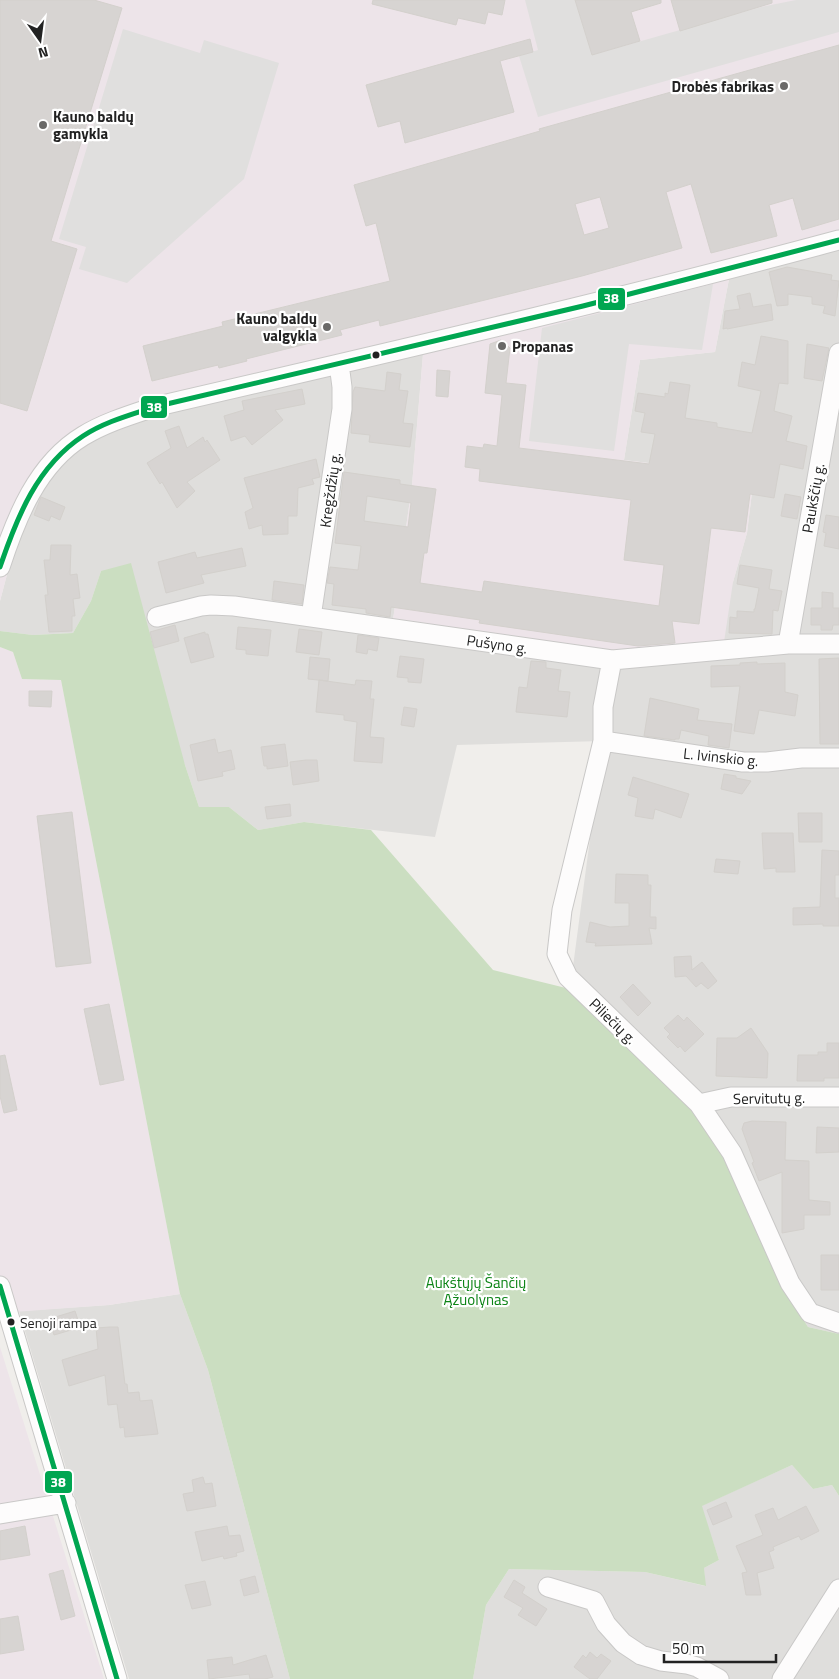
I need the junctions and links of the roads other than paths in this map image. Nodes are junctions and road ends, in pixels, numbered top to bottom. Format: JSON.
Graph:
{"nodes":[{"id":1,"x":839,"y":240,"type":"edge"},
{"id":2,"x":839,"y":353,"type":"edge"},
{"id":3,"x":339,"y":364,"type":"junction"},
{"id":4,"x":0,"y":567,"type":"edge"},
{"id":5,"x":156,"y":617,"type":"dead end"},
{"id":6,"x":311,"y":617,"type":"junction"},
{"id":7,"x":788,"y":644,"type":"junction"},
{"id":8,"x":839,"y":644,"type":"edge"},
{"id":9,"x":612,"y":660,"type":"junction"},
{"id":10,"x":603,"y":741,"type":"junction"},
{"id":11,"x":839,"y":758,"type":"edge"},
{"id":12,"x":839,"y":1097,"type":"edge"},
{"id":13,"x":699,"y":1104,"type":"junction"},
{"id":14,"x":0,"y":1286,"type":"edge"},
{"id":15,"x":839,"y":1323,"type":"edge"},
{"id":16,"x":66,"y":1503,"type":"junction"},
{"id":17,"x":0,"y":1514,"type":"edge"},
{"id":18,"x":548,"y":1587,"type":"dead end"},
{"id":19,"x":839,"y":1589,"type":"edge"},
{"id":20,"x":117,"y":1679,"type":"edge"},
{"id":21,"x":719,"y":1679,"type":"edge"},
{"id":22,"x":782,"y":1679,"type":"edge"}],
"edges":[{"from":1,"to":3,"type":"street"},
{"from":2,"to":7,"type":"street","name":"Paukščių g."},
{"from":3,"to":4,"type":"street"},
{"from":3,"to":6,"type":"street","name":"Kregždžių g."},
{"from":5,"to":6,"type":"street","name":"Pušyno g."},
{"from":6,"to":9,"type":"street","name":"Pušyno g."},
{"from":7,"to":8,"type":"street","name":"Pušyno g."},
{"from":7,"to":9,"type":"street","name":"Pušyno g."},
{"from":9,"to":10,"type":"street","name":"Piliečių g."},
{"from":10,"to":11,"type":"street","name":"L. Ivinskio g."},
{"from":10,"to":13,"type":"street","name":"Piliečių g."},
{"from":12,"to":13,"type":"street","name":"Servitutų g."},
{"from":13,"to":15,"type":"street","name":"Piliečių g."},
{"from":14,"to":16,"type":"street"},
{"from":16,"to":17,"type":"street"},
{"from":16,"to":20,"type":"street"},
{"from":18,"to":21,"type":"street"},
{"from":19,"to":22,"type":"street"}]}
